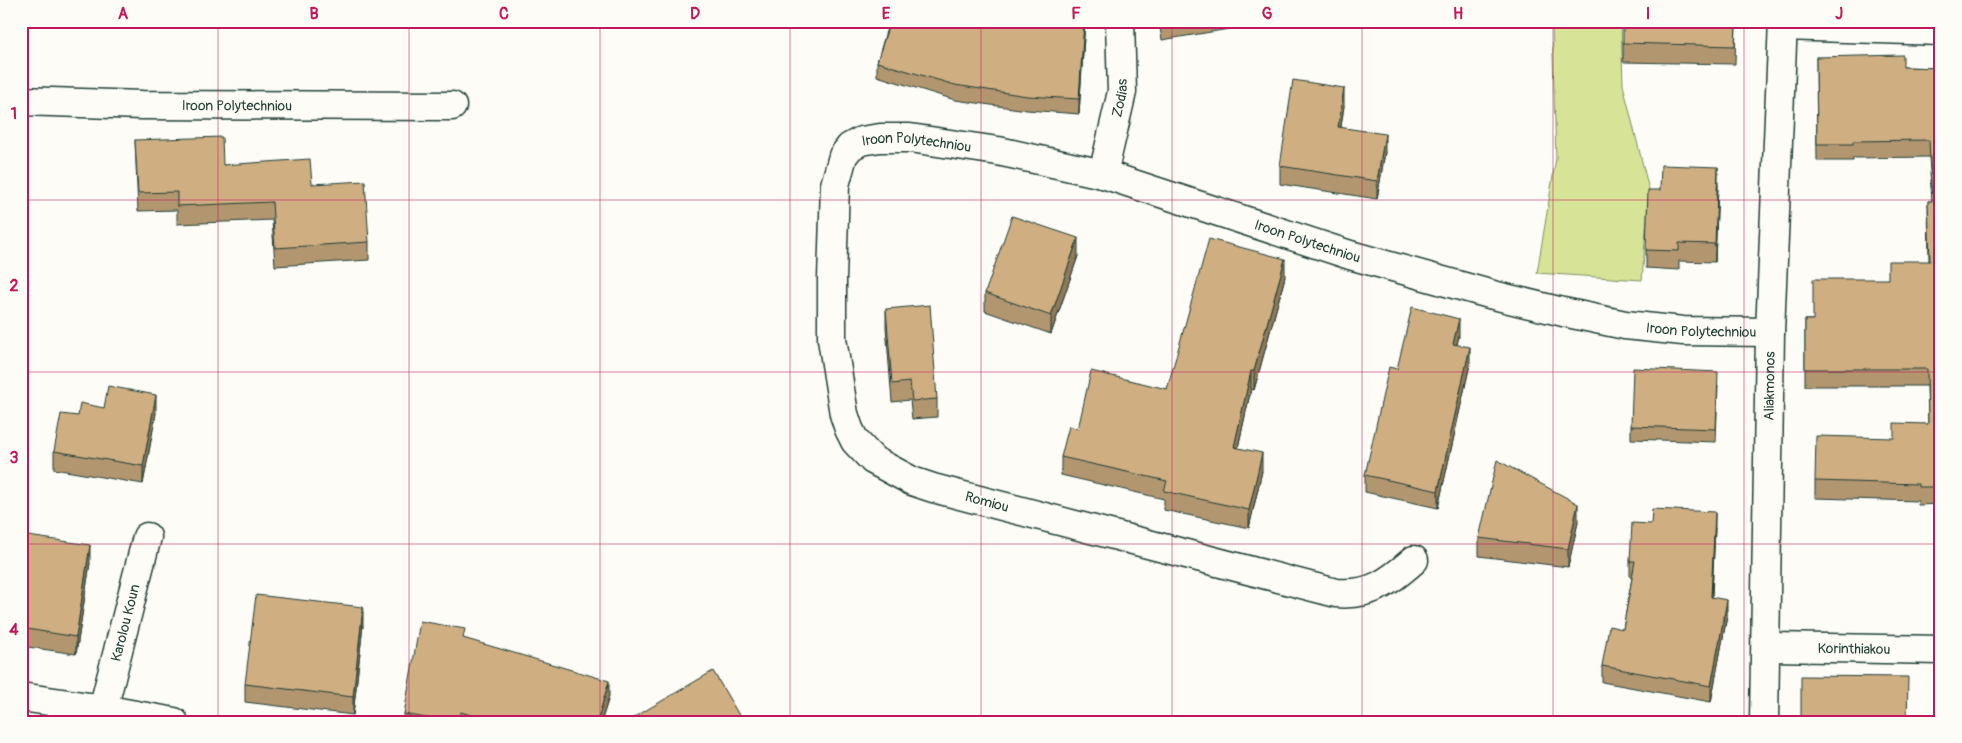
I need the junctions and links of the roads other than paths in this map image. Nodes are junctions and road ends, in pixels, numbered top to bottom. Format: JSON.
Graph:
{"nodes":[{"id":1,"x":1120,"y":21,"type":"edge"},
{"id":2,"x":1782,"y":23,"type":"edge"},
{"id":3,"x":1941,"y":31,"type":"edge"},
{"id":4,"x":21,"y":101,"type":"edge"},
{"id":5,"x":452,"y":106,"type":"dead end"},
{"id":6,"x":850,"y":147,"type":"joint"},
{"id":7,"x":1103,"y":174,"type":"junction"},
{"id":8,"x":1770,"y":332,"type":"junction"},
{"id":9,"x":147,"y":537,"type":"dead end"},
{"id":10,"x":1414,"y":560,"type":"dead end"},
{"id":11,"x":1766,"y":647,"type":"junction"},
{"id":12,"x":1941,"y":650,"type":"edge"},
{"id":13,"x":21,"y":698,"type":"edge"},
{"id":14,"x":103,"y":709,"type":"junction"},
{"id":15,"x":174,"y":722,"type":"edge"},
{"id":16,"x":1764,"y":722,"type":"edge"}],
"edges":[{"from":1,"to":7,"type":"street","name":"Zodias"},
{"from":2,"to":3,"type":"street"},
{"from":2,"to":8,"type":"street","name":"Aliakmonos"},
{"from":4,"to":5,"type":"street","name":"Iroon Polytechniou"},
{"from":6,"to":7,"type":"street","name":"Iroon Polytechniou"},
{"from":6,"to":10,"type":"street","name":"Romiou"},
{"from":7,"to":8,"type":"street","name":"Iroon Polytechniou"},
{"from":8,"to":11,"type":"street","name":"Aliakmonos"},
{"from":9,"to":14,"type":"street","name":"Karolou Koun"},
{"from":11,"to":12,"type":"street","name":"Korinthiakou"},
{"from":11,"to":16,"type":"street","name":"Aliakmonos"},
{"from":13,"to":14,"type":"street"},
{"from":14,"to":15,"type":"street"}]}
